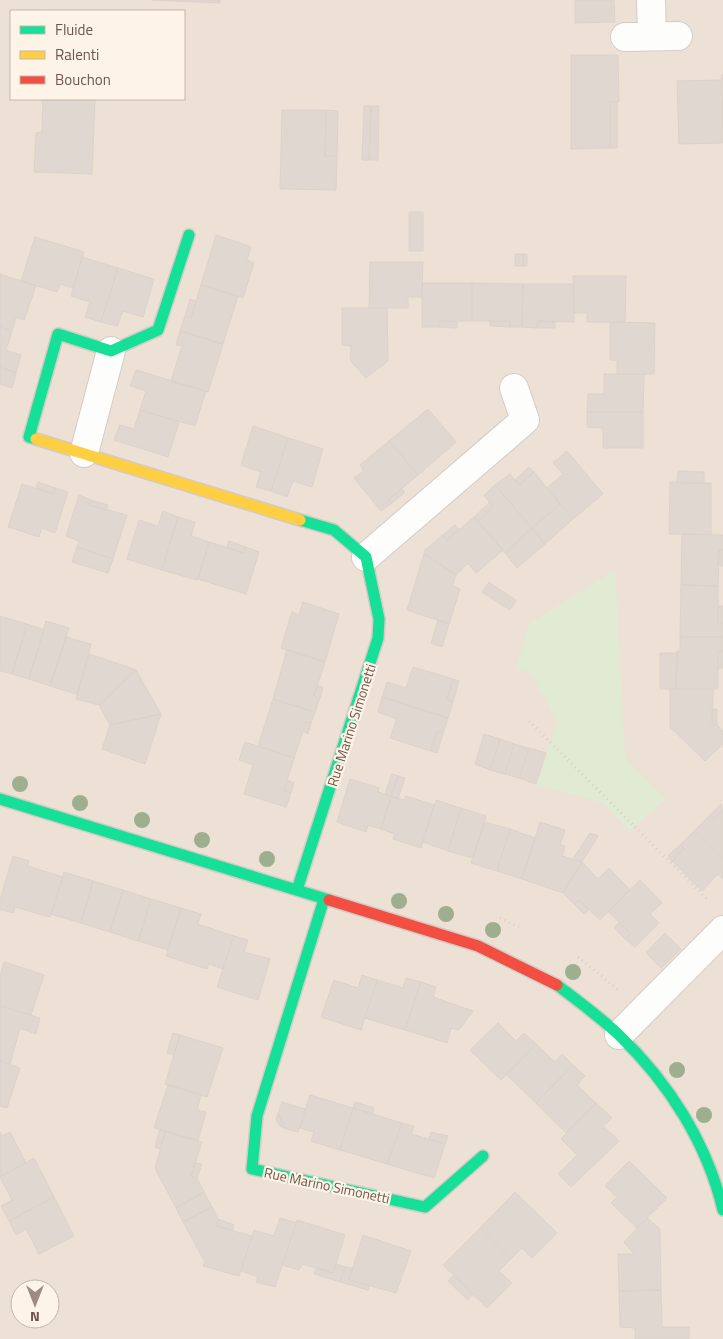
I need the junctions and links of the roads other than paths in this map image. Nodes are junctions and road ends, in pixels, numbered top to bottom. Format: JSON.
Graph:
{"nodes":[{"id":1,"x":651,"y":0,"type":"edge"},
{"id":2,"x":652,"y":36,"type":"dead end"},
{"id":3,"x":189,"y":235,"type":"dead end"},
{"id":4,"x":111,"y":351,"type":"junction"},
{"id":5,"x":514,"y":388,"type":"dead end"},
{"id":6,"x":84,"y":454,"type":"junction"},
{"id":7,"x":366,"y":557,"type":"junction"},
{"id":8,"x":0,"y":799,"type":"edge"},
{"id":9,"x":297,"y":890,"type":"junction"},
{"id":10,"x":324,"y":899,"type":"junction"},
{"id":11,"x":723,"y":930,"type":"edge"},
{"id":12,"x":619,"y":1036,"type":"junction"},
{"id":13,"x":483,"y":1156,"type":"dead end"},
{"id":14,"x":723,"y":1210,"type":"edge"}],
"edges":[{"from":1,"to":2,"type":"street"},
{"from":3,"to":4,"type":"street"},
{"from":4,"to":6,"type":"street"},
{"from":4,"to":6,"type":"street"},
{"from":5,"to":7,"type":"street"},
{"from":6,"to":7,"type":"street"},
{"from":7,"to":9,"type":"street","name":"Rue Marino Simonetti"},
{"from":8,"to":9,"type":"street"},
{"from":9,"to":10,"type":"street"},
{"from":10,"to":12,"type":"street"},
{"from":10,"to":13,"type":"street","name":"Rue Marino Simonetti"},
{"from":11,"to":12,"type":"street"},
{"from":12,"to":14,"type":"street"}]}
